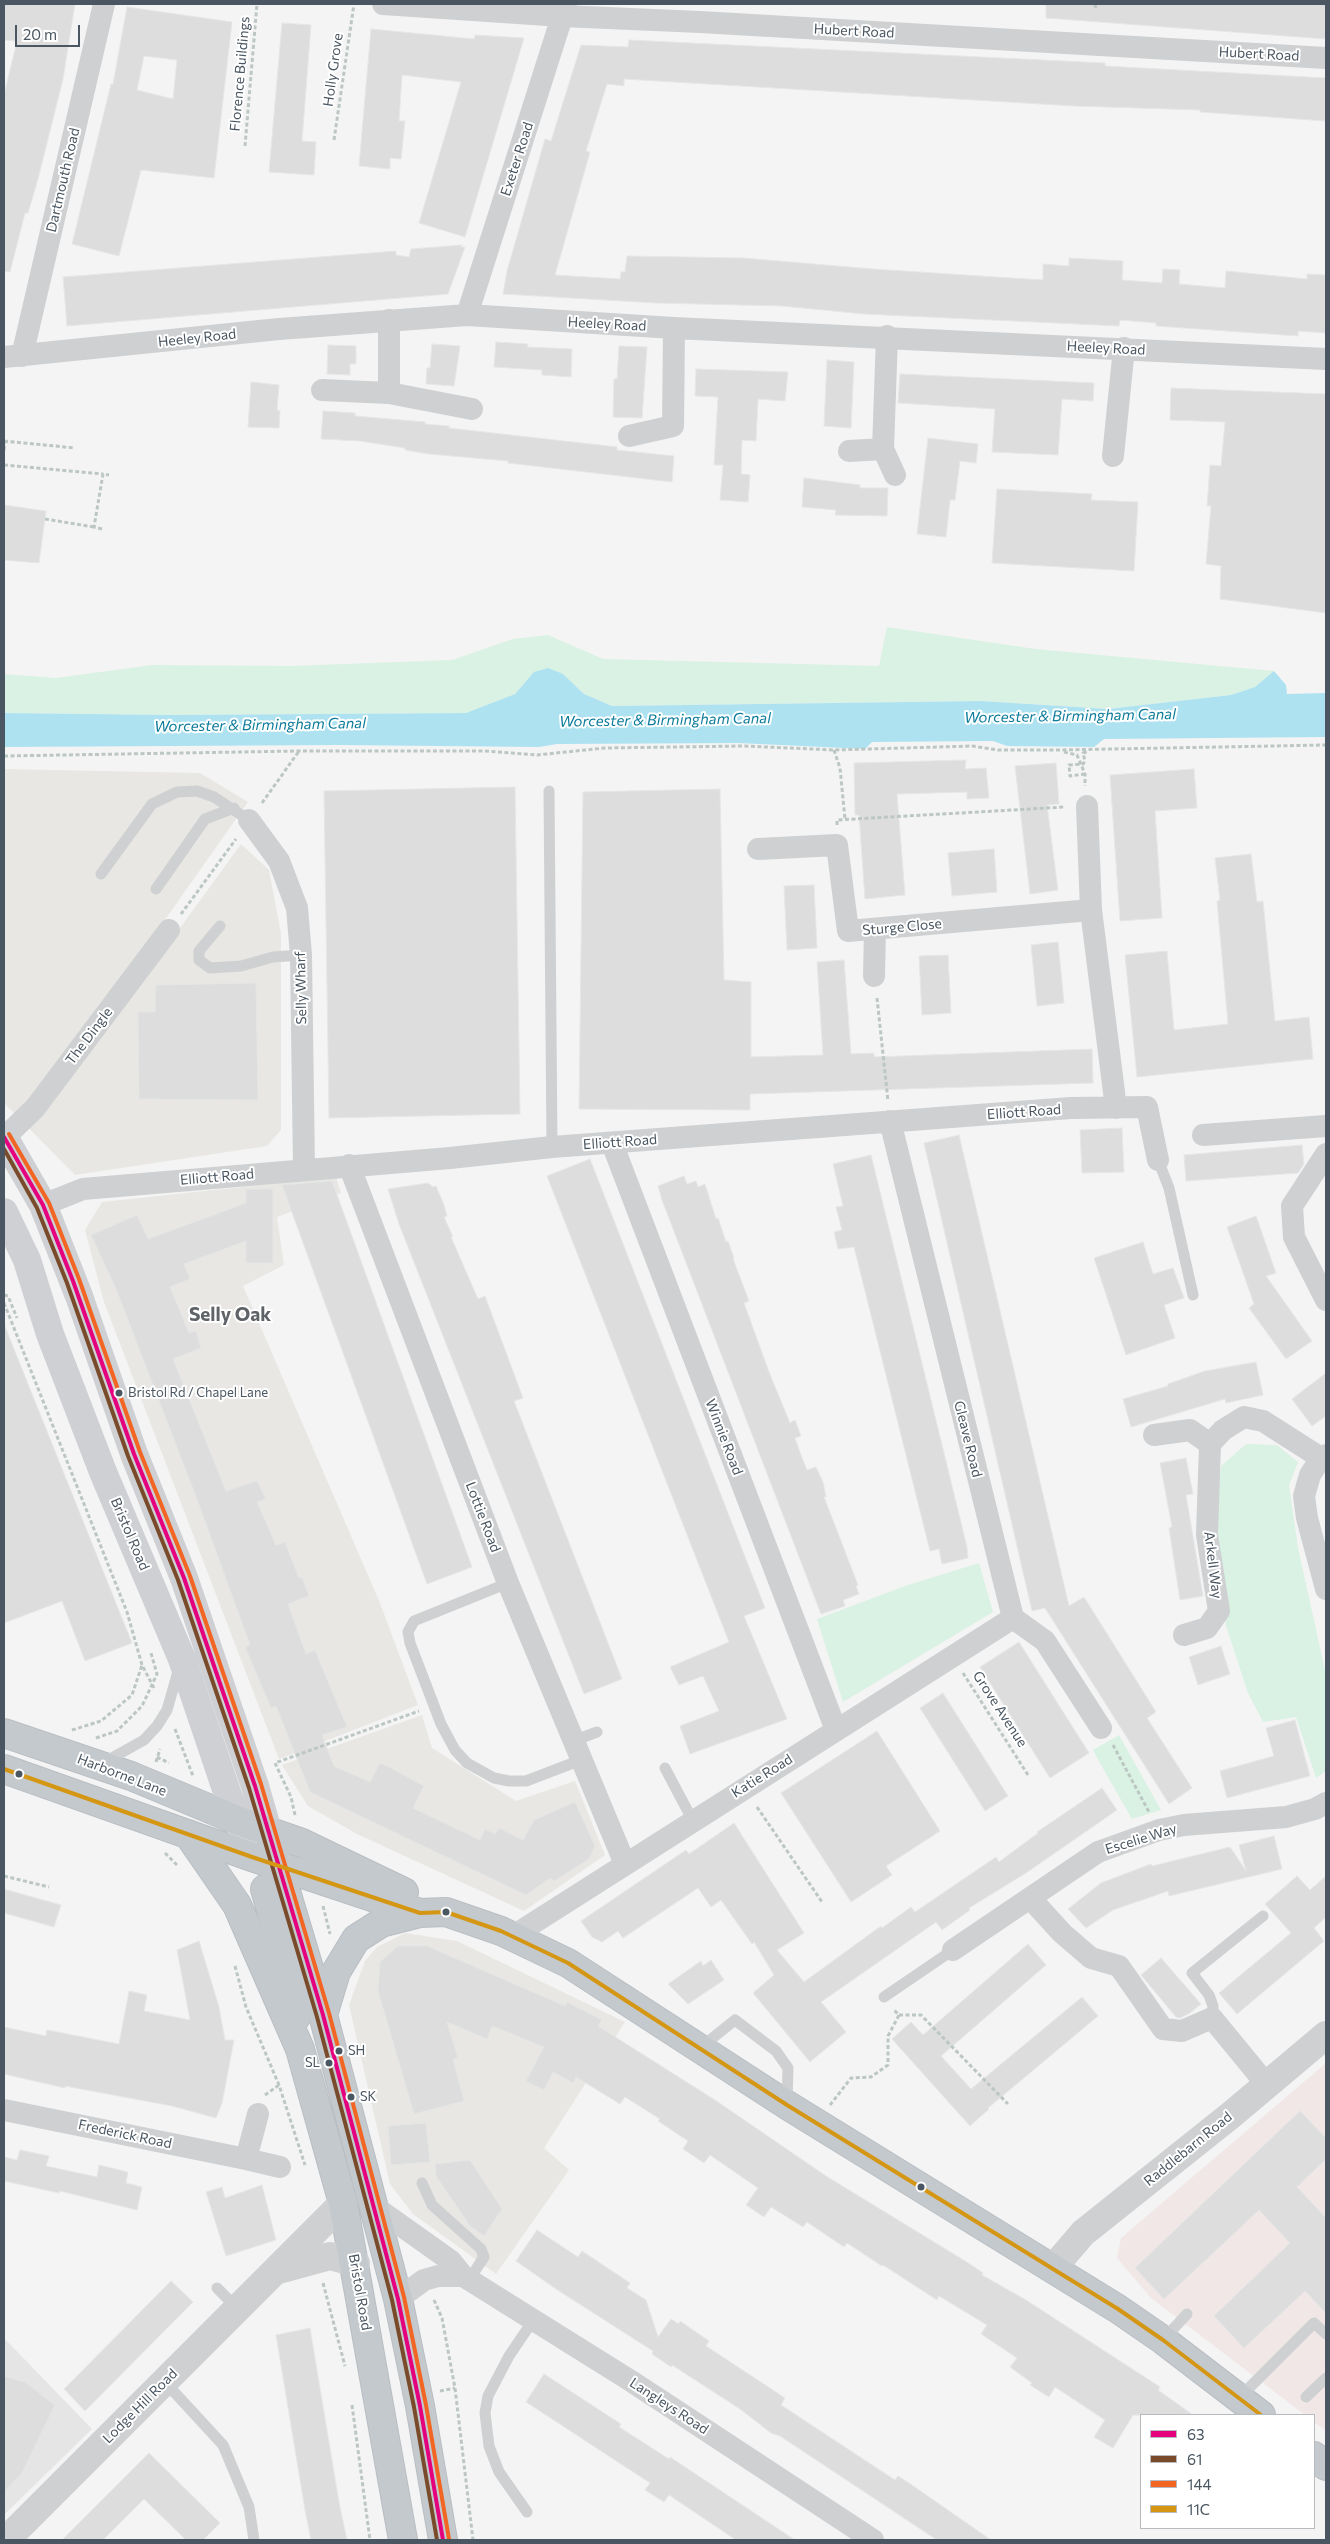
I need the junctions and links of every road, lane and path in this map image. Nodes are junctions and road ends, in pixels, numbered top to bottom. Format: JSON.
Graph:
{"nodes":[{"id":1,"x":104,"y":4,"type":"edge"},
{"id":2,"x":257,"y":4,"type":"edge"},
{"id":3,"x":354,"y":4,"type":"edge"},
{"id":4,"x":383,"y":4,"type":"edge"},
{"id":5,"x":1095,"y":4,"type":"edge"},
{"id":6,"x":1096,"y":9,"type":"dead end"},
{"id":7,"x":564,"y":10,"type":"edge"},
{"id":8,"x":1326,"y":58,"type":"edge"},
{"id":9,"x":334,"y":140,"type":"dead end"},
{"id":10,"x":245,"y":146,"type":"dead end"},
{"id":11,"x":467,"y":315,"type":"junction"},
{"id":12,"x":390,"y":320,"type":"junction"},
{"id":13,"x":674,"y":328,"type":"junction"},
{"id":14,"x":886,"y":336,"type":"junction"},
{"id":15,"x":1124,"y":348,"type":"junction"},
{"id":16,"x":13,"y":357,"type":"edge"},
{"id":17,"x":1326,"y":359,"type":"edge"},
{"id":18,"x":322,"y":390,"type":"dead end"},
{"id":19,"x":389,"y":393,"type":"junction"},
{"id":20,"x":472,"y":409,"type":"dead end"},
{"id":21,"x":629,"y":436,"type":"dead end"},
{"id":22,"x":5,"y":441,"type":"edge"},
{"id":23,"x":75,"y":448,"type":"dead end"},
{"id":24,"x":883,"y":449,"type":"junction"},
{"id":25,"x":4,"y":450,"type":"edge"},
{"id":26,"x":849,"y":451,"type":"dead end"},
{"id":27,"x":1113,"y":456,"type":"dead end"},
{"id":28,"x":4,"y":464,"type":"edge"},
{"id":29,"x":103,"y":474,"type":"junction"},
{"id":30,"x":109,"y":475,"type":"dead end"},
{"id":31,"x":895,"y":475,"type":"dead end"},
{"id":32,"x":45,"y":519,"type":"dead end"},
{"id":33,"x":94,"y":527,"type":"junction"},
{"id":34,"x":102,"y":528,"type":"dead end"},
{"id":35,"x":1326,"y":745,"type":"edge"},
{"id":36,"x":834,"y":750,"type":"junction"},
{"id":37,"x":1058,"y":750,"type":"junction"},
{"id":38,"x":1090,"y":750,"type":"junction"},
{"id":39,"x":4,"y":756,"type":"edge"},
{"id":40,"x":1082,"y":764,"type":"junction"},
{"id":41,"x":549,"y":791,"type":"dead end"},
{"id":42,"x":1087,"y":806,"type":"joint"},
{"id":43,"x":242,"y":814,"type":"junction"},
{"id":44,"x":845,"y":819,"type":"junction"},
{"id":45,"x":837,"y":845,"type":"junction"},
{"id":46,"x":758,"y":849,"type":"dead end"},
{"id":47,"x":101,"y":874,"type":"dead end"},
{"id":48,"x":156,"y":889,"type":"dead end"},
{"id":49,"x":1091,"y":910,"type":"junction"},
{"id":50,"x":220,"y":926,"type":"dead end"},
{"id":51,"x":169,"y":930,"type":"dead end"},
{"id":52,"x":876,"y":930,"type":"junction"},
{"id":53,"x":302,"y":955,"type":"junction"},
{"id":54,"x":874,"y":976,"type":"joint"},
{"id":55,"x":1116,"y":1108,"type":"junction"},
{"id":56,"x":890,"y":1121,"type":"junction"},
{"id":57,"x":1326,"y":1126,"type":"edge"},
{"id":58,"x":1203,"y":1135,"type":"dead end"},
{"id":59,"x":4,"y":1137,"type":"edge"},
{"id":60,"x":612,"y":1143,"type":"junction"},
{"id":61,"x":552,"y":1147,"type":"junction"},
{"id":62,"x":1326,"y":1154,"type":"edge"},
{"id":63,"x":1158,"y":1160,"type":"joint"},
{"id":64,"x":349,"y":1165,"type":"junction"},
{"id":65,"x":304,"y":1169,"type":"junction"},
{"id":66,"x":43,"y":1205,"type":"junction"},
{"id":67,"x":6,"y":1220,"type":"edge"},
{"id":68,"x":4,"y":1295,"type":"edge"},
{"id":69,"x":1193,"y":1295,"type":"dead end"},
{"id":70,"x":1326,"y":1300,"type":"edge"},
{"id":71,"x":4,"y":1303,"type":"edge"},
{"id":72,"x":19,"y":1323,"type":"dead end"},
{"id":73,"x":1154,"y":1435,"type":"dead end"},
{"id":74,"x":1210,"y":1444,"type":"junction"},
{"id":75,"x":1324,"y":1457,"type":"edge"},
{"id":76,"x":508,"y":1583,"type":"junction"},
{"id":77,"x":1326,"y":1589,"type":"edge"},
{"id":78,"x":1013,"y":1618,"type":"junction"},
{"id":79,"x":1184,"y":1635,"type":"dead end"},
{"id":80,"x":150,"y":1646,"type":"dead end"},
{"id":81,"x":952,"y":1656,"type":"junction"},
{"id":82,"x":182,"y":1660,"type":"junction"},
{"id":83,"x":420,"y":1710,"type":"dead end"},
{"id":84,"x":1101,"y":1728,"type":"joint"},
{"id":85,"x":836,"y":1730,"type":"junction"},
{"id":86,"x":65,"y":1732,"type":"dead end"},
{"id":87,"x":597,"y":1732,"type":"dead end"},
{"id":88,"x":4,"y":1733,"type":"edge"},
{"id":89,"x":93,"y":1738,"type":"dead end"},
{"id":90,"x":577,"y":1750,"type":"junction"},
{"id":91,"x":99,"y":1765,"type":"junction"},
{"id":92,"x":665,"y":1768,"type":"dead end"},
{"id":93,"x":4,"y":1769,"type":"edge"},
{"id":94,"x":1028,"y":1775,"type":"dead end"},
{"id":95,"x":744,"y":1788,"type":"junction"},
{"id":96,"x":1326,"y":1803,"type":"edge"},
{"id":97,"x":296,"y":1817,"type":"dead end"},
{"id":98,"x":239,"y":1821,"type":"junction"},
{"id":99,"x":693,"y":1821,"type":"junction"},
{"id":100,"x":1159,"y":1830,"type":"junction"},
{"id":101,"x":268,"y":1831,"type":"junction"},
{"id":102,"x":188,"y":1834,"type":"junction"},
{"id":103,"x":264,"y":1861,"type":"junction"},
{"id":104,"x":625,"y":1864,"type":"junction"},
{"id":105,"x":4,"y":1876,"type":"edge"},
{"id":106,"x":49,"y":1887,"type":"dead end"},
{"id":107,"x":1032,"y":1899,"type":"junction"},
{"id":108,"x":822,"y":1902,"type":"dead end"},
{"id":109,"x":433,"y":1913,"type":"junction"},
{"id":110,"x":1263,"y":1916,"type":"dead end"},
{"id":111,"x":513,"y":1936,"type":"junction"},
{"id":112,"x":953,"y":1950,"type":"joint"},
{"id":113,"x":234,"y":1963,"type":"dead end"},
{"id":114,"x":884,"y":1997,"type":"joint"},
{"id":115,"x":323,"y":2015,"type":"junction"},
{"id":116,"x":899,"y":2015,"type":"junction"},
{"id":117,"x":1212,"y":2018,"type":"junction"},
{"id":118,"x":1326,"y":2035,"type":"edge"},
{"id":119,"x":700,"y":2048,"type":"junction"},
{"id":120,"x":300,"y":2049,"type":"junction"},
{"id":121,"x":1266,"y":2085,"type":"junction"},
{"id":122,"x":1008,"y":2104,"type":"dead end"},
{"id":123,"x":786,"y":2105,"type":"junction"},
{"id":124,"x":4,"y":2110,"type":"edge"},
{"id":125,"x":258,"y":2114,"type":"dead end"},
{"id":126,"x":815,"y":2123,"type":"junction"},
{"id":127,"x":246,"y":2159,"type":"junction"},
{"id":128,"x":280,"y":2167,"type":"dead end"},
{"id":129,"x":306,"y":2168,"type":"dead end"},
{"id":130,"x":422,"y":2183,"type":"dead end"},
{"id":131,"x":343,"y":2203,"type":"junction"},
{"id":132,"x":375,"y":2207,"type":"junction"},
{"id":133,"x":316,"y":2260,"type":"junction"},
{"id":134,"x":356,"y":2263,"type":"junction"},
{"id":135,"x":1054,"y":2268,"type":"junction"},
{"id":136,"x":273,"y":2271,"type":"junction"},
{"id":137,"x":466,"y":2278,"type":"junction"},
{"id":138,"x":217,"y":2288,"type":"dead end"},
{"id":139,"x":433,"y":2297,"type":"dead end"},
{"id":140,"x":398,"y":2298,"type":"junction"},
{"id":141,"x":237,"y":2308,"type":"junction"},
{"id":142,"x":1187,"y":2314,"type":"dead end"},
{"id":143,"x":534,"y":2319,"type":"junction"},
{"id":144,"x":1326,"y":2334,"type":"edge"},
{"id":145,"x":1163,"y":2340,"type":"junction"},
{"id":146,"x":346,"y":2368,"type":"dead end"},
{"id":147,"x":1326,"y":2378,"type":"edge"},
{"id":148,"x":164,"y":2381,"type":"junction"},
{"id":149,"x":351,"y":2396,"type":"dead end"},
{"id":150,"x":1306,"y":2397,"type":"dead end"},
{"id":151,"x":1239,"y":2398,"type":"junction"},
{"id":152,"x":1261,"y":2414,"type":"edge"},
{"id":153,"x":1315,"y":2457,"type":"edge"},
{"id":154,"x":1326,"y":2466,"type":"edge"},
{"id":155,"x":527,"y":2512,"type":"dead end"},
{"id":156,"x":6,"y":2540,"type":"edge"},
{"id":157,"x":254,"y":2540,"type":"edge"},
{"id":158,"x":370,"y":2540,"type":"edge"},
{"id":159,"x":403,"y":2540,"type":"edge"},
{"id":160,"x":442,"y":2540,"type":"edge"},
{"id":161,"x":473,"y":2540,"type":"edge"},
{"id":162,"x":873,"y":2540,"type":"edge"}],
"edges":[{"from":1,"to":16,"type":"street","name":"Dartmouth Road"},
{"from":2,"to":10,"type":"path","name":"Florence Buildings"},
{"from":3,"to":9,"type":"path","name":"Holly Grove"},
{"from":4,"to":7,"type":"street","name":"Hubert Road"},
{"from":5,"to":6,"type":"path"},
{"from":7,"to":8,"type":"street","name":"Hubert Road"},
{"from":7,"to":11,"type":"street","name":"Exeter Road"},
{"from":11,"to":12,"type":"street","name":"Heeley Road"},
{"from":11,"to":13,"type":"street","name":"Heeley Road"},
{"from":12,"to":16,"type":"street","name":"Heeley Road"},
{"from":12,"to":19,"type":"street"},
{"from":13,"to":14,"type":"street","name":"Heeley Road"},
{"from":13,"to":21,"type":"street"},
{"from":14,"to":15,"type":"street","name":"Heeley Road"},
{"from":14,"to":24,"type":"street"},
{"from":15,"to":17,"type":"street","name":"Heeley Road"},
{"from":15,"to":27,"type":"street"},
{"from":18,"to":19,"type":"street"},
{"from":19,"to":20,"type":"street"},
{"from":22,"to":23,"type":"path"},
{"from":22,"to":25,"type":"path"},
{"from":24,"to":26,"type":"street"},
{"from":24,"to":31,"type":"street"},
{"from":28,"to":29,"type":"path"},
{"from":29,"to":30,"type":"path"},
{"from":29,"to":33,"type":"path"},
{"from":32,"to":33,"type":"path"},
{"from":33,"to":34,"type":"path"},
{"from":35,"to":38,"type":"path"},
{"from":36,"to":37,"type":"path"},
{"from":36,"to":39,"type":"path"},
{"from":36,"to":44,"type":"path"},
{"from":37,"to":38,"type":"path"},
{"from":37,"to":40,"type":"path"},
{"from":38,"to":40,"type":"path"},
{"from":40,"to":40,"type":"path"},
{"from":41,"to":61,"type":"lane"},
{"from":42,"to":44,"type":"path"},
{"from":42,"to":49,"type":"street"},
{"from":43,"to":47,"type":"lane"},
{"from":43,"to":48,"type":"lane"},
{"from":43,"to":53,"type":"street","name":"Selly Wharf"},
{"from":44,"to":45,"type":"path"},
{"from":45,"to":46,"type":"street"},
{"from":45,"to":52,"type":"street","name":"Sturge Close"},
{"from":49,"to":52,"type":"street","name":"Sturge Close"},
{"from":49,"to":55,"type":"street"},
{"from":50,"to":53,"type":"lane"},
{"from":51,"to":59,"type":"street","name":"The Dingle"},
{"from":52,"to":54,"type":"street"},
{"from":53,"to":65,"type":"street","name":"Selly Wharf"},
{"from":54,"to":56,"type":"path"},
{"from":55,"to":56,"type":"street","name":"Elliott Road"},
{"from":55,"to":63,"type":"street","name":"Elliott Road"},
{"from":56,"to":60,"type":"street","name":"Elliott Road"},
{"from":56,"to":78,"type":"street","name":"Gleave Road"},
{"from":57,"to":58,"type":"street"},
{"from":59,"to":66,"type":"main road","name":"Bristol Road"},
{"from":60,"to":61,"type":"street","name":"Elliott Road"},
{"from":60,"to":85,"type":"street","name":"Winnie Road"},
{"from":61,"to":64,"type":"street","name":"Elliott Road"},
{"from":62,"to":70,"type":"street"},
{"from":63,"to":69,"type":"lane"},
{"from":64,"to":65,"type":"street","name":"Elliott Road"},
{"from":64,"to":76,"type":"street","name":"Lottie Road"},
{"from":65,"to":66,"type":"street","name":"Elliott Road"},
{"from":66,"to":67,"type":"main road"},
{"from":66,"to":101,"type":"main road","name":"Bristol Road"},
{"from":67,"to":82,"type":"main road","name":"Bristol Road"},
{"from":68,"to":72,"type":"path"},
{"from":71,"to":86,"type":"path"},
{"from":73,"to":74,"type":"street"},
{"from":74,"to":75,"type":"street"},
{"from":74,"to":79,"type":"street","name":"Arkell Way"},
{"from":75,"to":77,"type":"street"},
{"from":76,"to":90,"type":"street","name":"Lottie Road"},
{"from":76,"to":90,"type":"lane"},
{"from":78,"to":81,"type":"street","name":"Katie Road"},
{"from":78,"to":84,"type":"street"},
{"from":80,"to":89,"type":"path"},
{"from":81,"to":85,"type":"street","name":"Katie Road"},
{"from":81,"to":94,"type":"path","name":"Grove Avenue"},
{"from":82,"to":91,"type":"lane"},
{"from":82,"to":98,"type":"main road","name":"Bristol Road"},
{"from":83,"to":97,"type":"path"},
{"from":84,"to":100,"type":"path"},
{"from":85,"to":95,"type":"street","name":"Katie Road"},
{"from":87,"to":90,"type":"lane"},
{"from":88,"to":91,"type":"highway","name":"Harborne Lane"},
{"from":90,"to":104,"type":"street","name":"Lottie Road"},
{"from":91,"to":98,"type":"highway","name":"Harborne Lane"},
{"from":92,"to":99,"type":"lane"},
{"from":93,"to":102,"type":"highway"},
{"from":95,"to":99,"type":"street","name":"Katie Road"},
{"from":95,"to":108,"type":"path"},
{"from":96,"to":100,"type":"street","name":"Escelie Way"},
{"from":98,"to":101,"type":"highway","name":"Harborne Lane"},
{"from":98,"to":103,"type":"main road","name":"Bristol Road"},
{"from":99,"to":104,"type":"street","name":"Katie Road"},
{"from":100,"to":107,"type":"street","name":"Escelie Way"},
{"from":101,"to":103,"type":"highway","name":"Bristol Road"},
{"from":101,"to":109,"type":"highway","name":"Harborne Lane"},
{"from":102,"to":103,"type":"highway"},
{"from":102,"to":120,"type":"highway"},
{"from":103,"to":109,"type":"highway"},
{"from":103,"to":115,"type":"highway","name":"Bristol Road"},
{"from":103,"to":120,"type":"highway"},
{"from":104,"to":111,"type":"street","name":"Katie Road"},
{"from":105,"to":106,"type":"path"},
{"from":107,"to":112,"type":"street","name":"Escelie Way"},
{"from":107,"to":117,"type":"street"},
{"from":109,"to":111,"type":"highway"},
{"from":109,"to":115,"type":"highway"},
{"from":110,"to":117,"type":"lane"},
{"from":111,"to":119,"type":"highway"},
{"from":112,"to":114,"type":"lane"},
{"from":113,"to":129,"type":"path"},
{"from":114,"to":116,"type":"path"},
{"from":115,"to":132,"type":"highway","name":"Bristol Road"},
{"from":116,"to":122,"type":"path"},
{"from":116,"to":126,"type":"path"},
{"from":117,"to":121,"type":"street"},
{"from":118,"to":121,"type":"street","name":"Raddlebarn Road"},
{"from":119,"to":123,"type":"highway"},
{"from":119,"to":123,"type":"lane"},
{"from":120,"to":131,"type":"highway","name":"Bristol Road"},
{"from":121,"to":135,"type":"street","name":"Raddlebarn Road"},
{"from":123,"to":126,"type":"highway"},
{"from":124,"to":127,"type":"street","name":"Frederick Road"},
{"from":125,"to":127,"type":"street"},
{"from":126,"to":135,"type":"highway"},
{"from":127,"to":128,"type":"street","name":"Frederick Road"},
{"from":130,"to":137,"type":"lane"},
{"from":131,"to":134,"type":"highway","name":"Bristol Road"},
{"from":131,"to":136,"type":"street","name":"Lodge Hill Road"},
{"from":132,"to":137,"type":"street","name":"Langleys Road"},
{"from":132,"to":140,"type":"highway","name":"Bristol Road"},
{"from":133,"to":134,"type":"street"},
{"from":133,"to":136,"type":"street"},
{"from":133,"to":146,"type":"path"},
{"from":134,"to":159,"type":"highway","name":"Bristol Road"},
{"from":135,"to":145,"type":"highway"},
{"from":136,"to":141,"type":"street","name":"Lodge Hill Road"},
{"from":137,"to":140,"type":"street"},
{"from":137,"to":143,"type":"street","name":"Langleys Road"},
{"from":138,"to":141,"type":"lane"},
{"from":139,"to":161,"type":"path"},
{"from":140,"to":160,"type":"highway","name":"Bristol Road"},
{"from":141,"to":148,"type":"street","name":"Lodge Hill Road"},
{"from":142,"to":145,"type":"lane"},
{"from":143,"to":155,"type":"lane"},
{"from":143,"to":162,"type":"street","name":"Langleys Road"},
{"from":144,"to":151,"type":"lane"},
{"from":145,"to":151,"type":"highway"},
{"from":147,"to":150,"type":"lane"},
{"from":148,"to":156,"type":"street","name":"Lodge Hill Road"},
{"from":148,"to":157,"type":"lane"},
{"from":149,"to":158,"type":"path"},
{"from":151,"to":152,"type":"highway"},
{"from":153,"to":154,"type":"highway"}]}
